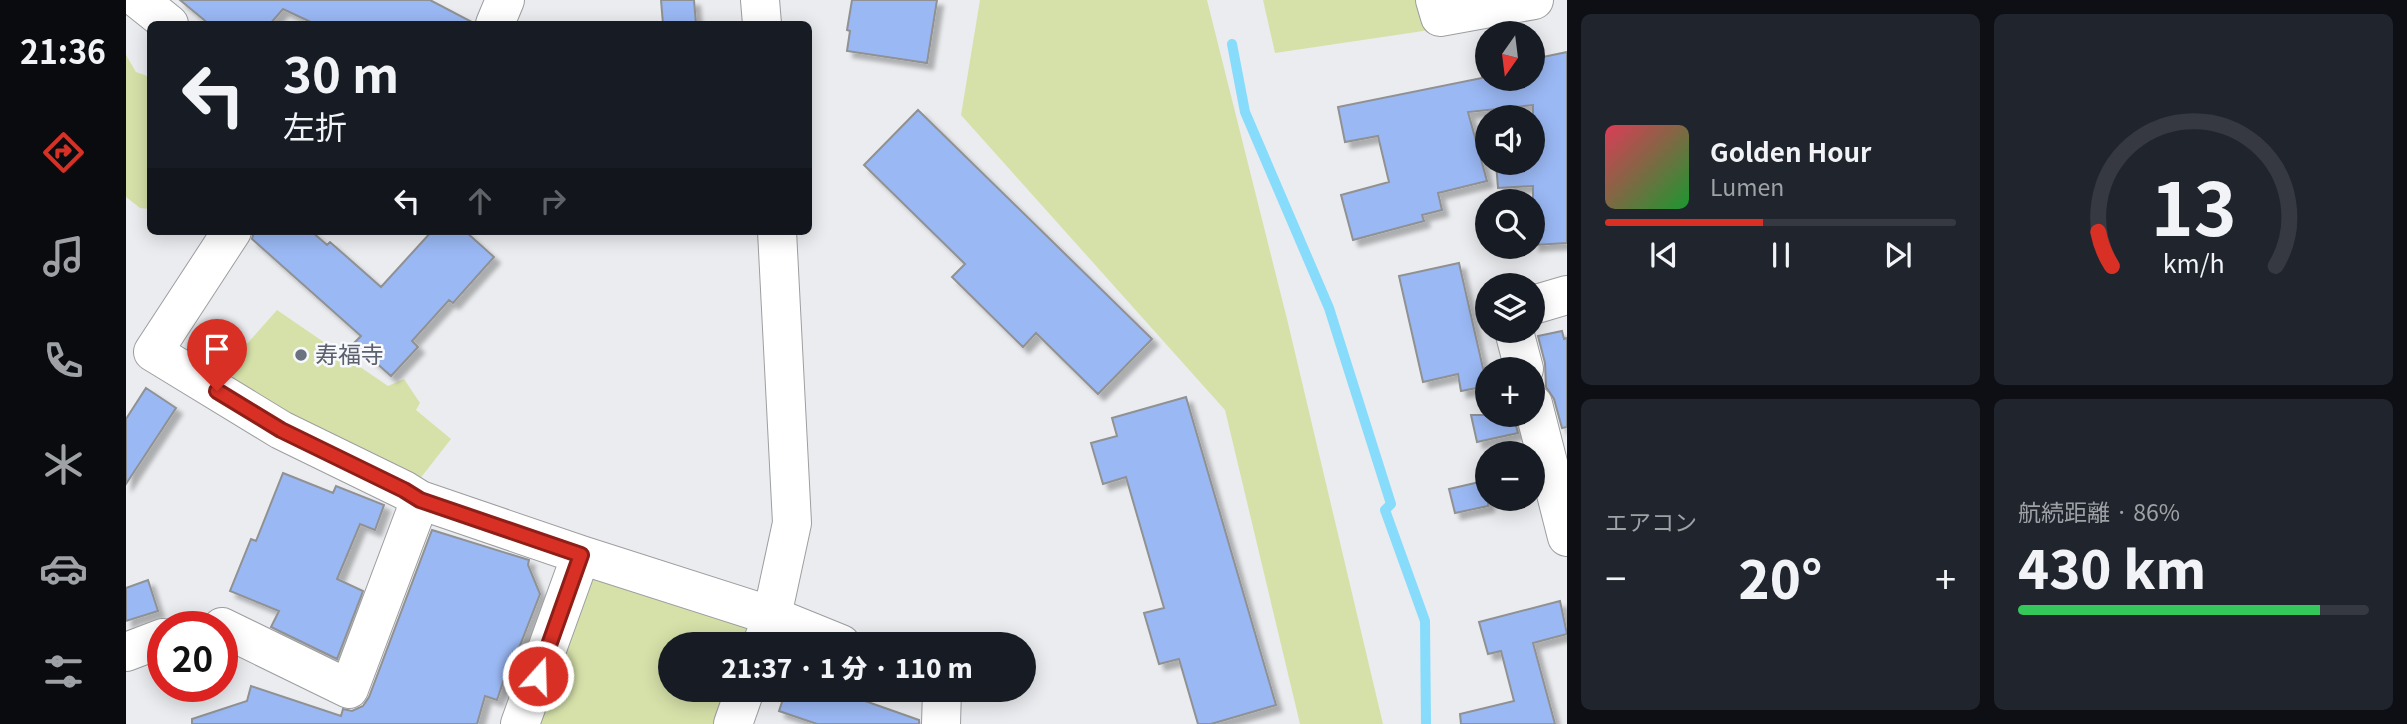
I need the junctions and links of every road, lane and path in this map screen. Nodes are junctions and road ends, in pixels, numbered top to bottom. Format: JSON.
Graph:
{"nodes":[{"id":1,"x":139,"y":0,"type":"edge"},
{"id":2,"x":760,"y":0,"type":"edge"},
{"id":3,"x":1435,"y":0,"type":"edge"},
{"id":4,"x":1534,"y":0,"type":"edge"},
{"id":5,"x":165,"y":21,"type":"edge"},
{"id":6,"x":762,"y":21,"type":"edge"},
{"id":7,"x":229,"y":235,"type":"edge"},
{"id":8,"x":777,"y":235,"type":"edge"},
{"id":9,"x":1567,"y":295,"type":"edge"},
{"id":10,"x":1545,"y":301,"type":"edge"},
{"id":11,"x":1539,"y":427,"type":"edge"},
{"id":12,"x":420,"y":500,"type":"junction"},
{"id":13,"x":1567,"y":537,"type":"edge"},
{"id":14,"x":581,"y":555,"type":"junction"},
{"id":15,"x":767,"y":630,"type":"edge"},
{"id":16,"x":238,"y":635,"type":"edge"},
{"id":17,"x":147,"y":644,"type":"edge"},
{"id":18,"x":126,"y":652,"type":"edge"},
{"id":19,"x":741,"y":702,"type":"edge"},
{"id":20,"x":942,"y":702,"type":"edge"},
{"id":21,"x":520,"y":724,"type":"edge"},
{"id":22,"x":733,"y":724,"type":"edge"},
{"id":23,"x":941,"y":724,"type":"edge"}],
"edges":[{"from":1,"to":5,"type":"street"},
{"from":2,"to":6,"type":"street"},
{"from":3,"to":4,"type":"street"},
{"from":7,"to":12,"type":"street"},
{"from":8,"to":15,"type":"street"},
{"from":9,"to":10,"type":"street"},
{"from":11,"to":13,"type":"street"},
{"from":12,"to":14,"type":"street"},
{"from":12,"to":16,"type":"street"},
{"from":14,"to":15,"type":"street"},
{"from":14,"to":21,"type":"street"},
{"from":17,"to":18,"type":"street"},
{"from":19,"to":22,"type":"street"},
{"from":20,"to":23,"type":"street"}]}
